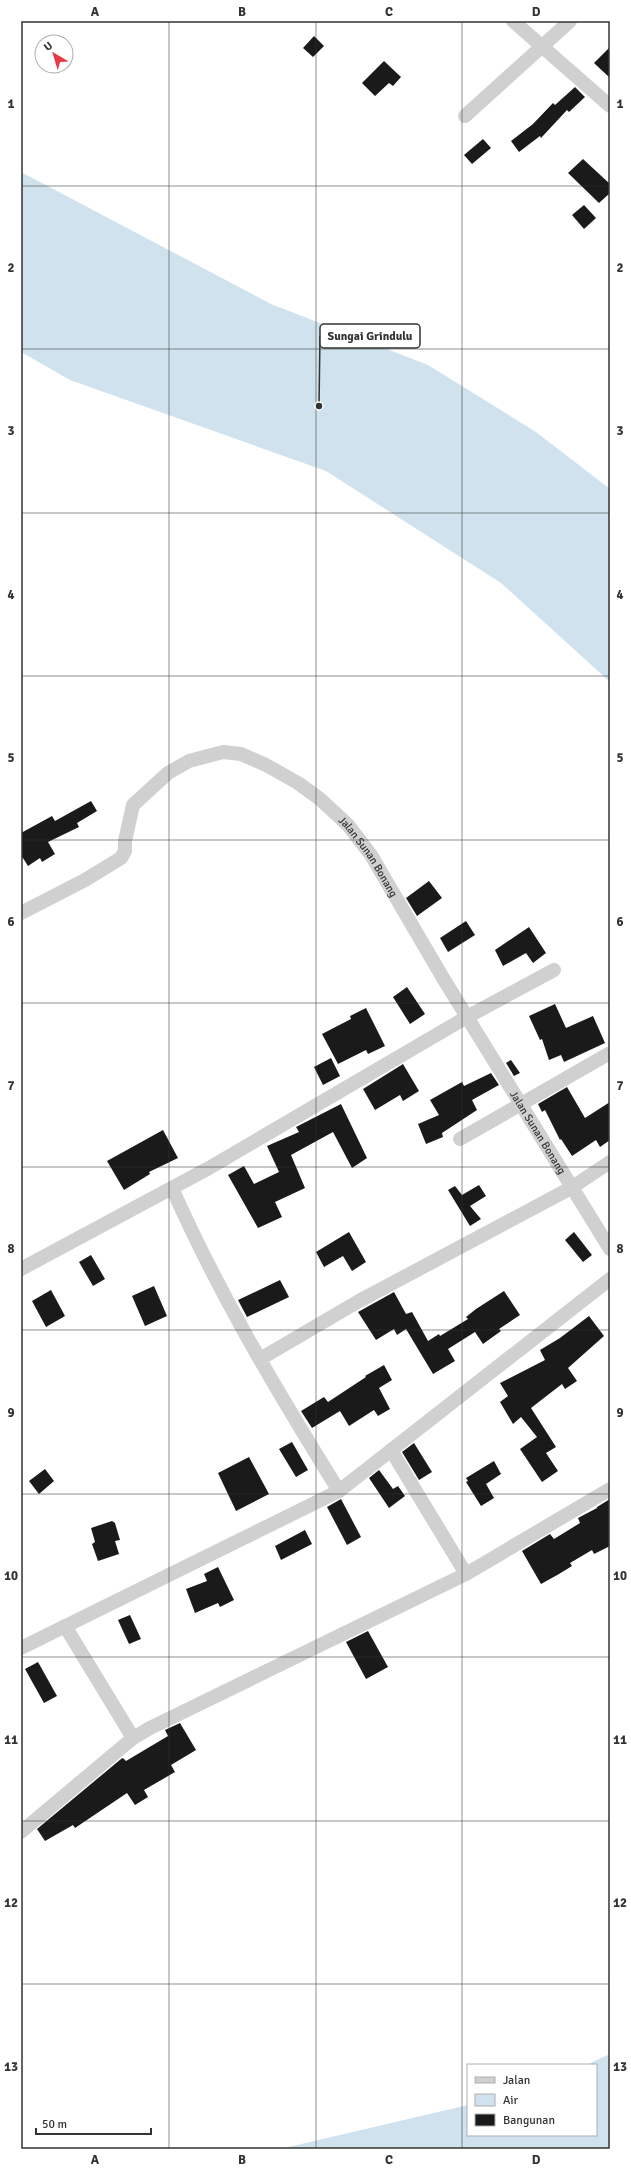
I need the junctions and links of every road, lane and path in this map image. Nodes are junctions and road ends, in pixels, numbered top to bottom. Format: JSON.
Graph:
{"nodes":[{"id":1,"x":513,"y":21,"type":"edge"},
{"id":2,"x":570,"y":21,"type":"edge"},
{"id":3,"x":543,"y":47,"type":"junction"},
{"id":4,"x":610,"y":106,"type":"edge"},
{"id":5,"x":465,"y":116,"type":"dead end"},
{"id":6,"x":21,"y":913,"type":"edge"},
{"id":7,"x":554,"y":970,"type":"dead end"},
{"id":8,"x":467,"y":1017,"type":"junction"},
{"id":9,"x":610,"y":1053,"type":"edge"},
{"id":10,"x":522,"y":1103,"type":"junction"},
{"id":11,"x":460,"y":1139,"type":"dead end"},
{"id":12,"x":610,"y":1162,"type":"edge"},
{"id":13,"x":172,"y":1188,"type":"junction"},
{"id":14,"x":571,"y":1188,"type":"junction"},
{"id":15,"x":610,"y":1249,"type":"edge"},
{"id":16,"x":21,"y":1269,"type":"edge"},
{"id":17,"x":610,"y":1279,"type":"edge"},
{"id":18,"x":260,"y":1359,"type":"junction"},
{"id":19,"x":391,"y":1450,"type":"junction"},
{"id":20,"x":610,"y":1490,"type":"edge"},
{"id":21,"x":339,"y":1491,"type":"junction"},
{"id":22,"x":466,"y":1574,"type":"junction"},
{"id":23,"x":65,"y":1626,"type":"junction"},
{"id":24,"x":21,"y":1648,"type":"edge"},
{"id":25,"x":133,"y":1738,"type":"junction"},
{"id":26,"x":21,"y":1832,"type":"edge"}],
"edges":[{"from":1,"to":3,"type":"street"},
{"from":2,"to":3,"type":"street"},
{"from":3,"to":4,"type":"street"},
{"from":3,"to":5,"type":"street"},
{"from":6,"to":8,"type":"street","name":"Jalan Sunan Bonang"},
{"from":7,"to":8,"type":"street"},
{"from":8,"to":10,"type":"street","name":"Jalan Sunan Bonang"},
{"from":8,"to":13,"type":"street"},
{"from":9,"to":10,"type":"street"},
{"from":10,"to":11,"type":"street"},
{"from":10,"to":14,"type":"street","name":"Jalan Sunan Bonang"},
{"from":12,"to":14,"type":"street"},
{"from":13,"to":16,"type":"street"},
{"from":13,"to":18,"type":"street"},
{"from":14,"to":15,"type":"street","name":"Jalan Sunan Bonang"},
{"from":14,"to":18,"type":"street"},
{"from":17,"to":19,"type":"street"},
{"from":18,"to":21,"type":"street"},
{"from":19,"to":21,"type":"street"},
{"from":19,"to":22,"type":"street"},
{"from":20,"to":22,"type":"street"},
{"from":21,"to":23,"type":"street"},
{"from":22,"to":25,"type":"street"},
{"from":23,"to":24,"type":"street"},
{"from":23,"to":25,"type":"street"},
{"from":25,"to":26,"type":"street"}]}
